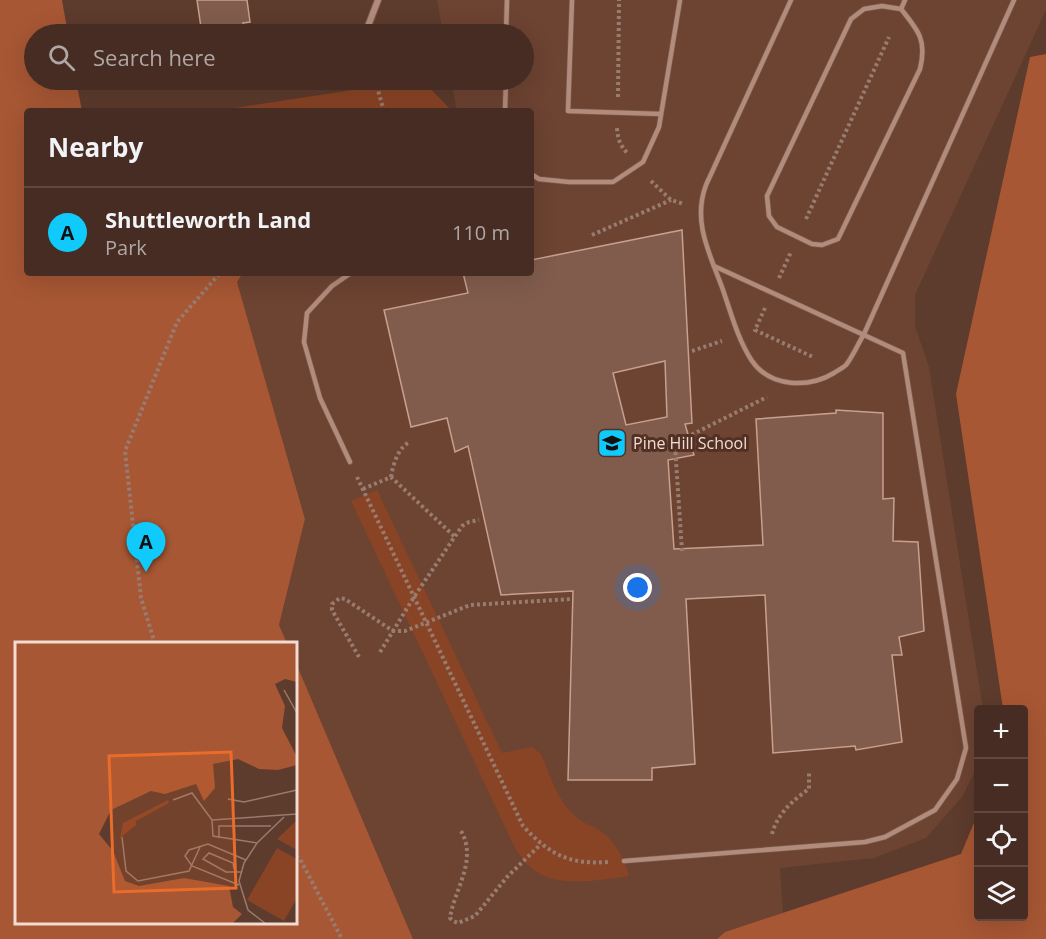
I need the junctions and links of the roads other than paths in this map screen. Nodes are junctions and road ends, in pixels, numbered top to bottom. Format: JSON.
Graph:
{"nodes":[{"id":1,"x":378,"y":0,"type":"edge"},
{"id":2,"x":507,"y":0,"type":"edge"},
{"id":3,"x":572,"y":0,"type":"edge"},
{"id":4,"x":680,"y":0,"type":"edge"},
{"id":5,"x":791,"y":0,"type":"edge"},
{"id":6,"x":905,"y":0,"type":"edge"},
{"id":7,"x":1014,"y":0,"type":"edge"},
{"id":8,"x":901,"y":9,"type":"junction"},
{"id":9,"x":369,"y":24,"type":"edge"},
{"id":10,"x":506,"y":24,"type":"edge"},
{"id":11,"x":506,"y":90,"type":"edge"},
{"id":12,"x":505,"y":108,"type":"edge"},
{"id":13,"x":661,"y":114,"type":"junction"},
{"id":14,"x":534,"y":176,"type":"edge"},
{"id":15,"x":714,"y":266,"type":"junction"},
{"id":16,"x":347,"y":276,"type":"edge"},
{"id":17,"x":864,"y":333,"type":"junction"},
{"id":18,"x":350,"y":462,"type":"road end"},
{"id":19,"x":624,"y":861,"type":"road end"}],
"edges":[{"from":1,"to":9,"type":"street"},
{"from":2,"to":10,"type":"lane"},
{"from":3,"to":13,"type":"lane"},
{"from":4,"to":13,"type":"lane"},
{"from":5,"to":15,"type":"lane"},
{"from":6,"to":8,"type":"lane"},
{"from":7,"to":17,"type":"lane"},
{"from":8,"to":8,"type":"lane"},
{"from":11,"to":12,"type":"lane"},
{"from":13,"to":14,"type":"lane"},
{"from":15,"to":17,"type":"lane"},
{"from":15,"to":17,"type":"lane"},
{"from":16,"to":18,"type":"lane"},
{"from":17,"to":19,"type":"lane"}]}
